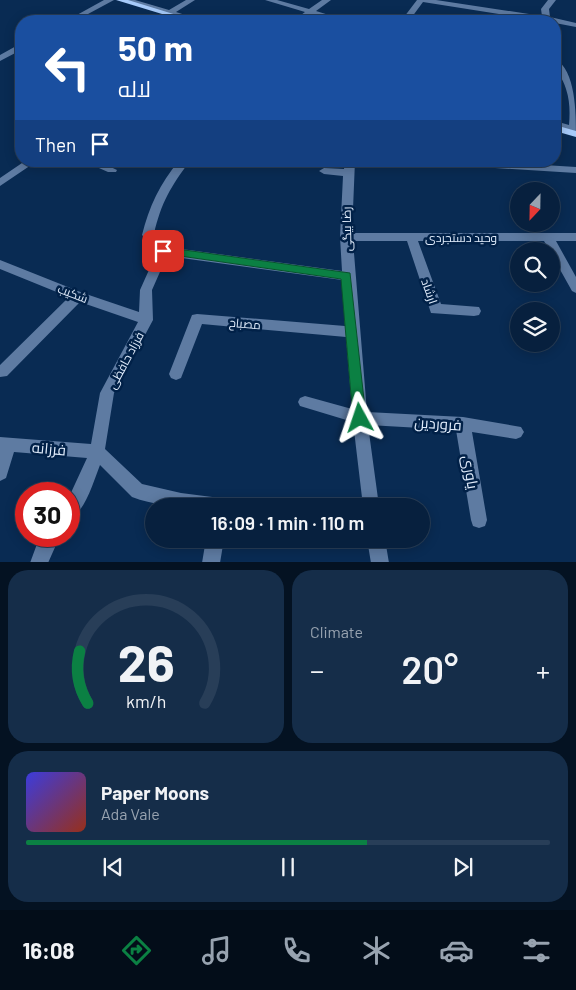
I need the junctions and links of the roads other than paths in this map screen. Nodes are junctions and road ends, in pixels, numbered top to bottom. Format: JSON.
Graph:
{"nodes":[{"id":1,"x":110,"y":0,"type":"edge"},
{"id":2,"x":120,"y":0,"type":"edge"},
{"id":3,"x":127,"y":0,"type":"edge"},
{"id":4,"x":191,"y":0,"type":"edge"},
{"id":5,"x":269,"y":0,"type":"edge"},
{"id":6,"x":328,"y":0,"type":"edge"},
{"id":7,"x":421,"y":0,"type":"edge"},
{"id":8,"x":552,"y":0,"type":"edge"},
{"id":9,"x":312,"y":11,"type":"junction"},
{"id":10,"x":167,"y":14,"type":"junction"},
{"id":11,"x":81,"y":15,"type":"edge"},
{"id":12,"x":171,"y":15,"type":"edge"},
{"id":13,"x":179,"y":15,"type":"edge"},
{"id":14,"x":306,"y":15,"type":"edge"},
{"id":15,"x":325,"y":15,"type":"edge"},
{"id":16,"x":410,"y":15,"type":"edge"},
{"id":17,"x":516,"y":15,"type":"edge"},
{"id":18,"x":546,"y":15,"type":"edge"},
{"id":19,"x":561,"y":22,"type":"edge"},
{"id":20,"x":576,"y":25,"type":"edge"},
{"id":21,"x":15,"y":50,"type":"edge"},
{"id":22,"x":0,"y":58,"type":"edge"},
{"id":23,"x":561,"y":69,"type":"edge"},
{"id":24,"x":565,"y":74,"type":"junction"},
{"id":25,"x":576,"y":74,"type":"edge"},
{"id":26,"x":561,"y":128,"type":"edge"},
{"id":27,"x":575,"y":132,"type":"edge"},
{"id":28,"x":23,"y":167,"type":"edge"},
{"id":29,"x":104,"y":167,"type":"edge"},
{"id":30,"x":179,"y":167,"type":"edge"},
{"id":31,"x":349,"y":167,"type":"edge"},
{"id":32,"x":528,"y":167,"type":"edge"},
{"id":33,"x":112,"y":170,"type":"dead end"},
{"id":34,"x":576,"y":170,"type":"edge"},
{"id":35,"x":324,"y":171,"type":"dead end"},
{"id":36,"x":0,"y":182,"type":"edge"},
{"id":37,"x":346,"y":237,"type":"junction"},
{"id":38,"x":411,"y":237,"type":"junction"},
{"id":39,"x":548,"y":237,"type":"junction"},
{"id":40,"x":576,"y":237,"type":"edge"},
{"id":41,"x":163,"y":251,"type":"junction"},
{"id":42,"x":0,"y":264,"type":"edge"},
{"id":43,"x":346,"y":276,"type":"junction"},
{"id":44,"x":576,"y":288,"type":"edge"},
{"id":45,"x":78,"y":296,"type":"junction"},
{"id":46,"x":474,"y":311,"type":"dead end"},
{"id":47,"x":146,"y":320,"type":"junction"},
{"id":48,"x":352,"y":332,"type":"junction"},
{"id":49,"x":2,"y":372,"type":"dead end"},
{"id":50,"x":176,"y":374,"type":"dead end"},
{"id":51,"x":305,"y":402,"type":"dead end"},
{"id":52,"x":360,"y":418,"type":"junction"},
{"id":53,"x":463,"y":424,"type":"junction"},
{"id":54,"x":516,"y":432,"type":"dead end"},
{"id":55,"x":5,"y":444,"type":"edge"},
{"id":56,"x":97,"y":452,"type":"junction"},
{"id":57,"x":0,"y":473,"type":"edge"},
{"id":58,"x":80,"y":494,"type":"edge"},
{"id":59,"x":168,"y":498,"type":"edge"},
{"id":60,"x":370,"y":498,"type":"edge"},
{"id":61,"x":479,"y":520,"type":"dead end"},
{"id":62,"x":45,"y":547,"type":"edge"},
{"id":63,"x":213,"y":548,"type":"edge"},
{"id":64,"x":378,"y":548,"type":"edge"},
{"id":65,"x":39,"y":562,"type":"edge"},
{"id":66,"x":211,"y":562,"type":"edge"},
{"id":67,"x":380,"y":562,"type":"edge"}],
"edges":[{"from":1,"to":11,"type":"street"},
{"from":2,"to":10,"type":"main road"},
{"from":3,"to":13,"type":"street"},
{"from":4,"to":10,"type":"street"},
{"from":5,"to":9,"type":"street"},
{"from":6,"to":9,"type":"street"},
{"from":7,"to":16,"type":"street"},
{"from":7,"to":17,"type":"street"},
{"from":8,"to":18,"type":"street"},
{"from":9,"to":14,"type":"street"},
{"from":9,"to":15,"type":"street"},
{"from":10,"to":12,"type":"main road"},
{"from":19,"to":20,"type":"street"},
{"from":21,"to":22,"type":"street"},
{"from":23,"to":24,"type":"street"},
{"from":24,"to":25,"type":"street"},
{"from":24,"to":27,"type":"street"},
{"from":26,"to":27,"type":"main road"},
{"from":28,"to":36,"type":"street"},
{"from":29,"to":33,"type":"street"},
{"from":30,"to":41,"type":"street"},
{"from":31,"to":35,"type":"street"},
{"from":31,"to":37,"type":"street","name":"رضا بیگی"},
{"from":32,"to":34,"type":"street"},
{"from":37,"to":38,"type":"street","name":"وحید دستجردی"},
{"from":37,"to":43,"type":"street","name":"رضا بیگی"},
{"from":38,"to":39,"type":"street","name":"وحید دستجردی"},
{"from":38,"to":46,"type":"street","name":"ارشاد"},
{"from":39,"to":40,"type":"street","name":"وحید دستجردی"},
{"from":39,"to":44,"type":"street"},
{"from":41,"to":43,"type":"street"},
{"from":41,"to":47,"type":"street","name":"فرزاد حافظی"},
{"from":42,"to":45,"type":"street","name":"شکیب"},
{"from":43,"to":48,"type":"street","name":"رضا بیگی"},
{"from":45,"to":47,"type":"street","name":"شکیب"},
{"from":45,"to":49,"type":"street"},
{"from":47,"to":56,"type":"street","name":"فرزاد حافظی"},
{"from":48,"to":50,"type":"street","name":"مصباح"},
{"from":48,"to":52,"type":"street","name":"رضا بیگی"},
{"from":51,"to":52,"type":"street","name":"فروردین"},
{"from":52,"to":53,"type":"street","name":"فروردین"},
{"from":52,"to":60,"type":"street","name":"رضا بیگی"},
{"from":53,"to":54,"type":"street","name":"فروردین"},
{"from":53,"to":61,"type":"street","name":"یاوری"},
{"from":55,"to":56,"type":"street","name":"فرزانه"},
{"from":55,"to":57,"type":"street"},
{"from":56,"to":58,"type":"street","name":"فرزاد حافظی"},
{"from":56,"to":59,"type":"street"},
{"from":62,"to":65,"type":"street"},
{"from":63,"to":66,"type":"street"},
{"from":64,"to":67,"type":"street"}]}
